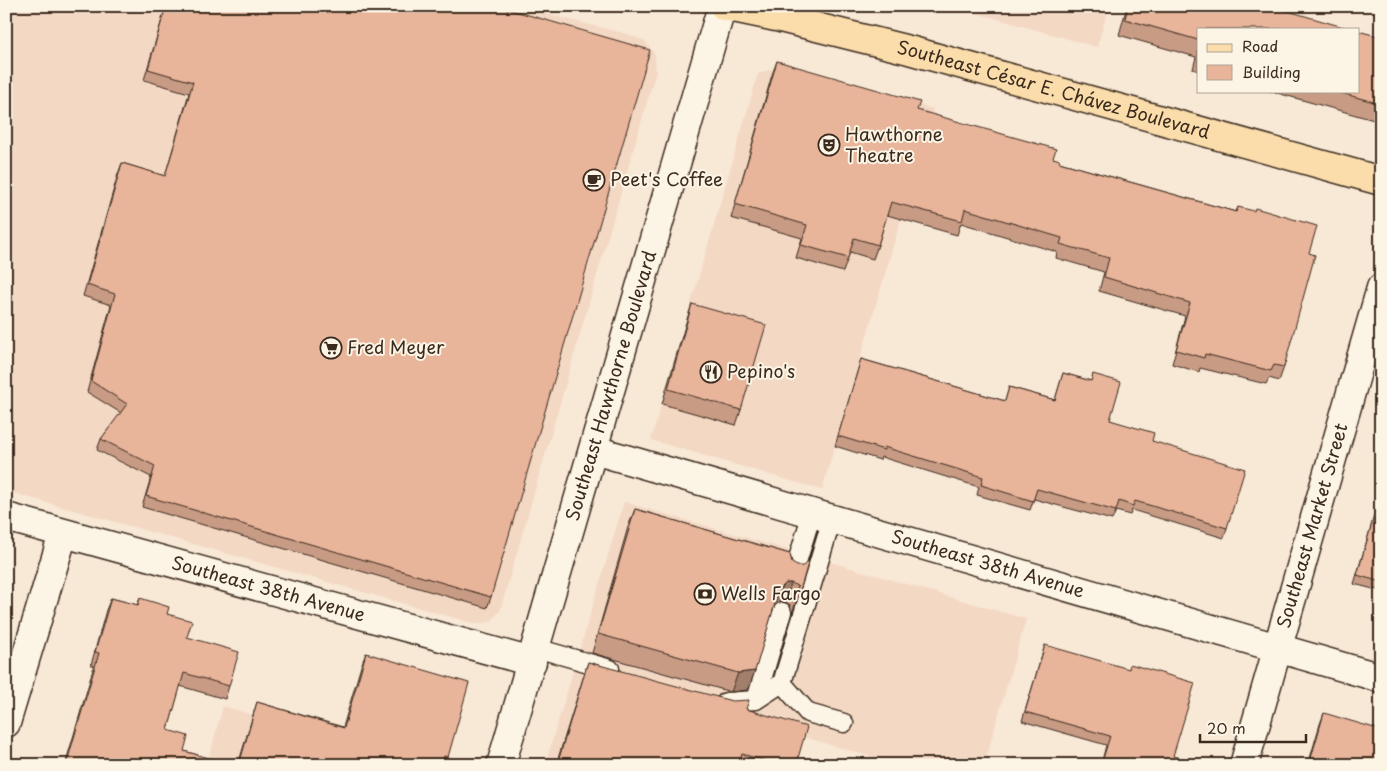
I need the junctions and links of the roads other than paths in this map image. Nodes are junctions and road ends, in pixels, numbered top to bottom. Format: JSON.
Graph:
{"nodes":[{"id":1,"x":723,"y":6,"type":"edge"},
{"id":2,"x":1381,"y":181,"type":"edge"},
{"id":3,"x":1381,"y":288,"type":"edge"},
{"id":4,"x":594,"y":450,"type":"junction"},
{"id":5,"x":822,"y":516,"type":"junction"},
{"id":6,"x":6,"y":517,"type":"edge"},
{"id":7,"x":63,"y":534,"type":"junction"},
{"id":8,"x":793,"y":576,"type":"edge"},
{"id":9,"x":782,"y":612,"type":"edge"},
{"id":10,"x":1277,"y":649,"type":"junction"},
{"id":11,"x":534,"y":655,"type":"junction"},
{"id":12,"x":628,"y":674,"type":"edge"},
{"id":13,"x":1381,"y":678,"type":"edge"},
{"id":14,"x":782,"y":683,"type":"junction"},
{"id":15,"x":712,"y":698,"type":"edge"},
{"id":16,"x":756,"y":700,"type":"junction"},
{"id":17,"x":6,"y":723,"type":"edge"},
{"id":18,"x":844,"y":723,"type":"dead end"},
{"id":19,"x":502,"y":765,"type":"edge"},
{"id":20,"x":1244,"y":765,"type":"edge"}],
"edges":[{"from":1,"to":2,"type":"main road","name":"Southeast César E. Chávez Boulevard"},
{"from":1,"to":4,"type":"street","name":"Southeast Hawthorne Boulevard"},
{"from":3,"to":10,"type":"street","name":"Southeast Market Street"},
{"from":4,"to":5,"type":"street","name":"Southeast 38th Avenue"},
{"from":4,"to":11,"type":"street","name":"Southeast Hawthorne Boulevard"},
{"from":5,"to":8,"type":"lane"},
{"from":5,"to":10,"type":"street","name":"Southeast 38th Avenue"},
{"from":5,"to":14,"type":"lane"},
{"from":6,"to":7,"type":"street","name":"Southeast 38th Avenue"},
{"from":7,"to":11,"type":"street","name":"Southeast 38th Avenue"},
{"from":7,"to":17,"type":"street"},
{"from":9,"to":16,"type":"lane"},
{"from":10,"to":13,"type":"street","name":"Southeast 38th Avenue"},
{"from":10,"to":20,"type":"street","name":"Southeast Market Street"},
{"from":11,"to":12,"type":"lane"},
{"from":11,"to":19,"type":"street","name":"Southeast Hawthorne Boulevard"},
{"from":14,"to":16,"type":"lane"},
{"from":14,"to":18,"type":"lane"},
{"from":15,"to":16,"type":"lane"}]}
